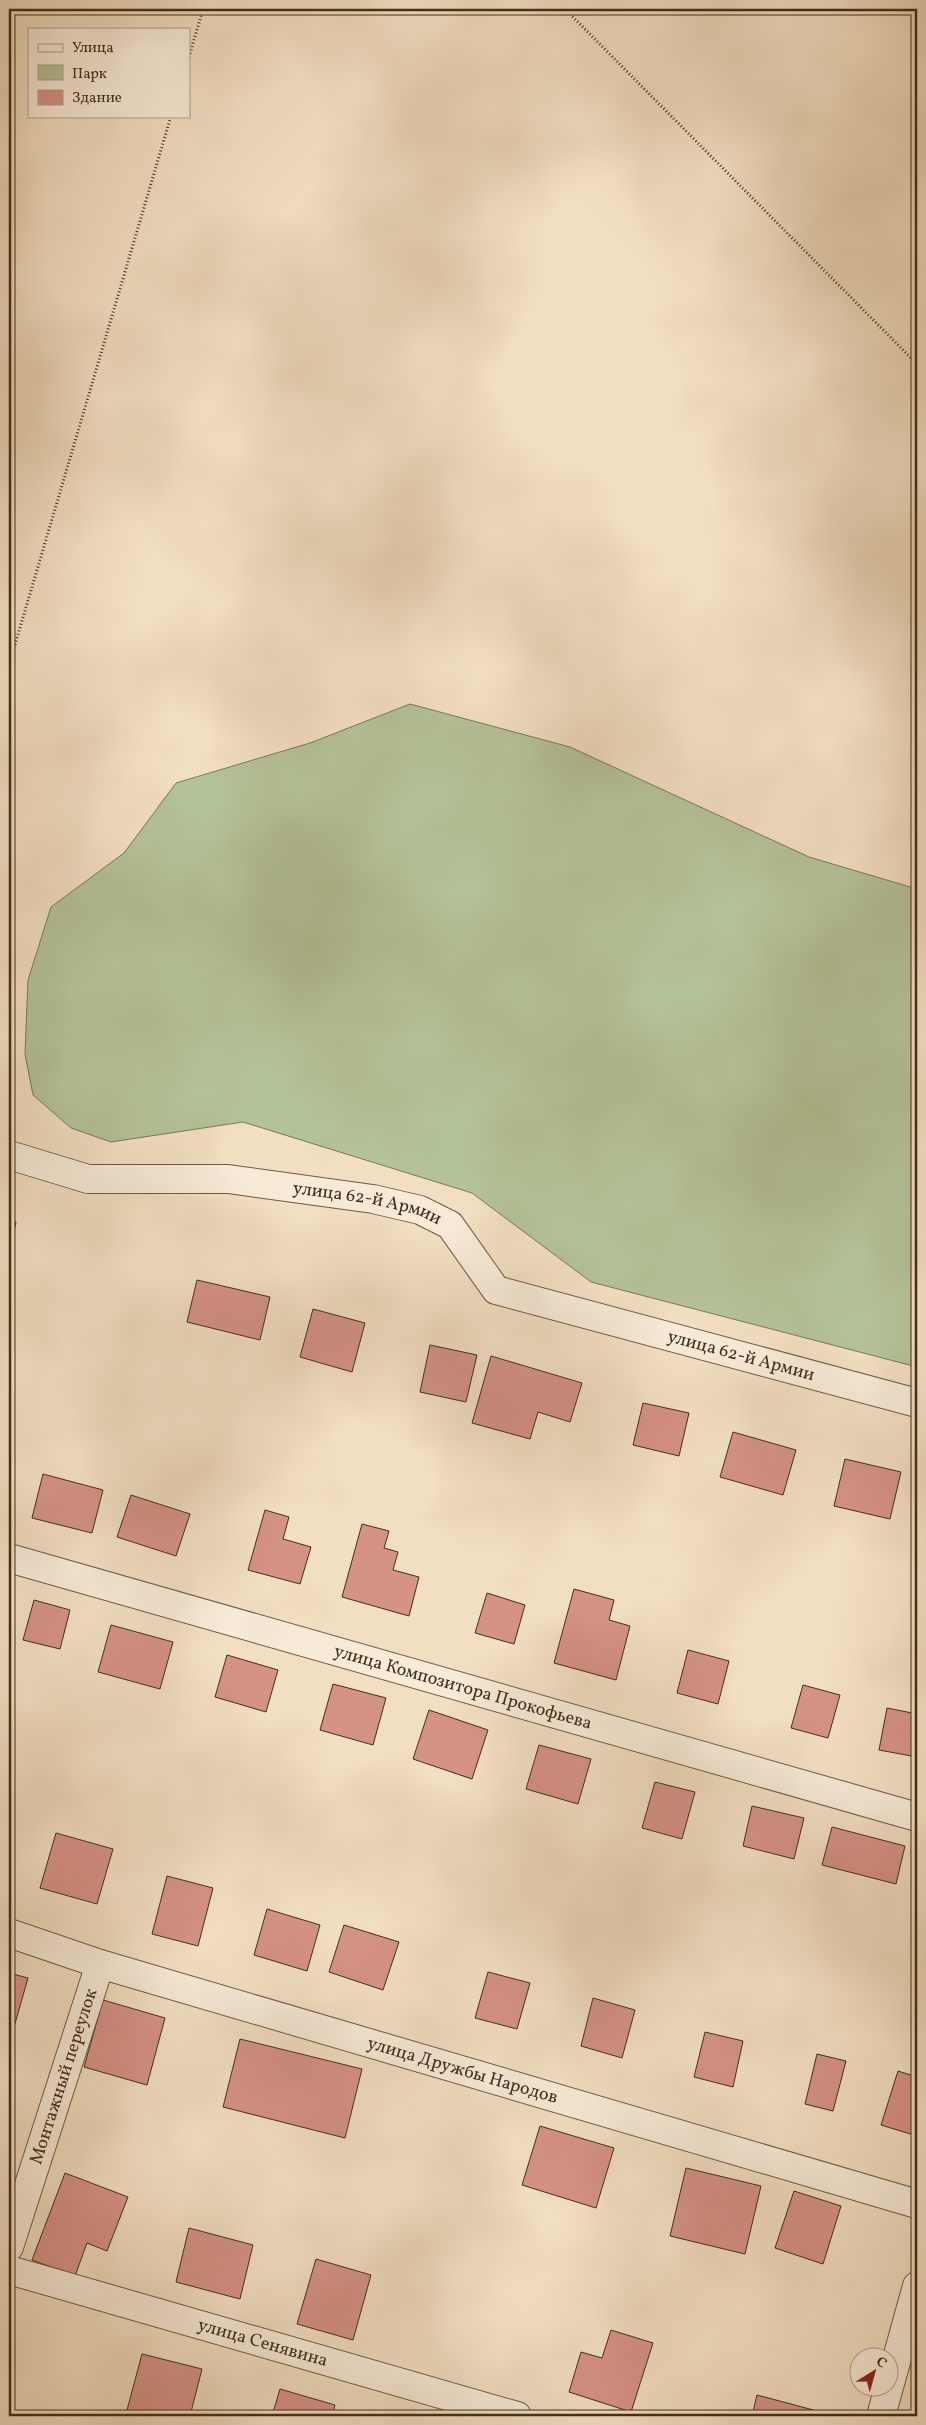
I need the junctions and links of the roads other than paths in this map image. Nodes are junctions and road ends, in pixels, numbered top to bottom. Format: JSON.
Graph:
{"nodes":[{"id":1,"x":9,"y":1155,"type":"edge"},
{"id":2,"x":917,"y":1403,"type":"edge"},
{"id":3,"x":9,"y":1558,"type":"edge"},
{"id":4,"x":917,"y":1817,"type":"edge"},
{"id":5,"x":9,"y":1934,"type":"edge"},
{"id":6,"x":100,"y":1964,"type":"junction"},
{"id":7,"x":917,"y":2204,"type":"edge"},
{"id":8,"x":9,"y":2247,"type":"edge"},
{"id":9,"x":9,"y":2270,"type":"edge"},
{"id":10,"x":917,"y":2286,"type":"edge"},
{"id":11,"x":517,"y":2416,"type":"edge"},
{"id":12,"x":881,"y":2416,"type":"edge"}],
"edges":[{"from":1,"to":2,"type":"street","name":"улица 62-й Армии"},
{"from":3,"to":4,"type":"street","name":"улица Композитора Прокофьева"},
{"from":5,"to":6,"type":"street","name":"улица Дружбы Народов"},
{"from":6,"to":7,"type":"street","name":"улица Дружбы Народов"},
{"from":6,"to":8,"type":"street","name":"Монтажный переулок"},
{"from":9,"to":11,"type":"street","name":"улица Сенявина"},
{"from":10,"to":12,"type":"street"}]}
